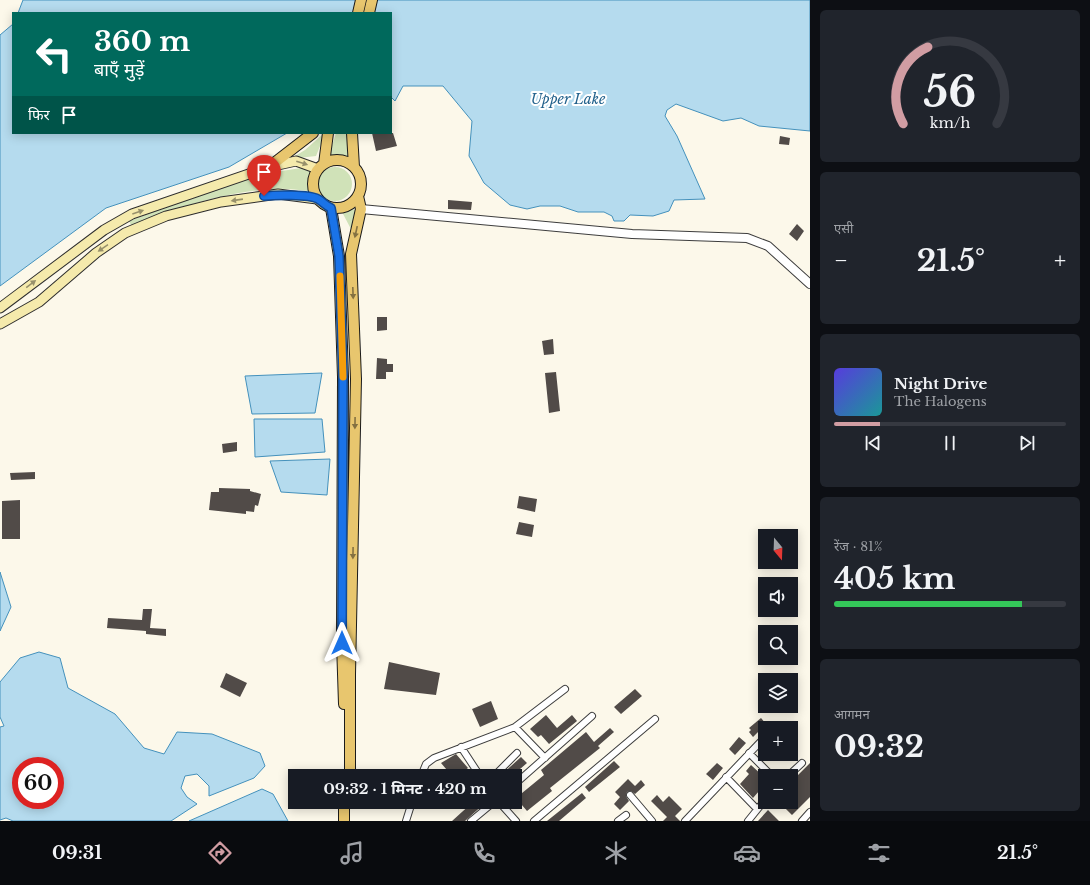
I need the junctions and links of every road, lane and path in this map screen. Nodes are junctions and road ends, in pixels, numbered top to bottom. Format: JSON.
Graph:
{"nodes":[{"id":1,"x":362,"y":0,"type":"edge"},
{"id":2,"x":372,"y":0,"type":"edge"},
{"id":3,"x":358,"y":12,"type":"edge"},
{"id":4,"x":369,"y":12,"type":"edge"},
{"id":5,"x":312,"y":134,"type":"edge"},
{"id":6,"x":328,"y":134,"type":"edge"},
{"id":7,"x":352,"y":134,"type":"edge"},
{"id":8,"x":269,"y":166,"type":"junction"},
{"id":9,"x":321,"y":166,"type":"junction"},
{"id":10,"x":354,"y":167,"type":"junction"},
{"id":11,"x":358,"y":196,"type":"junction"},
{"id":12,"x":317,"y":199,"type":"junction"},
{"id":13,"x":331,"y":208,"type":"junction"},
{"id":14,"x":361,"y":209,"type":"junction"},
{"id":15,"x":810,"y":284,"type":"edge"},
{"id":16,"x":0,"y":308,"type":"edge"},
{"id":17,"x":0,"y":324,"type":"edge"},
{"id":18,"x":565,"y":690,"type":"dead end"},
{"id":19,"x":592,"y":716,"type":"dead end"},
{"id":20,"x":655,"y":719,"type":"dead end"},
{"id":21,"x":515,"y":727,"type":"junction"},
{"id":22,"x":758,"y":744,"type":"edge"},
{"id":23,"x":461,"y":747,"type":"junction"},
{"id":24,"x":518,"y":753,"type":"dead end"},
{"id":25,"x":749,"y":753,"type":"junction"},
{"id":26,"x":545,"y":758,"type":"junction"},
{"id":27,"x":802,"y":763,"type":"dead end"},
{"id":28,"x":346,"y":769,"type":"edge"},
{"id":29,"x":350,"y":769,"type":"edge"},
{"id":30,"x":424,"y":769,"type":"edge"},
{"id":31,"x":475,"y":769,"type":"edge"},
{"id":32,"x":501,"y":769,"type":"edge"},
{"id":33,"x":765,"y":769,"type":"edge"},
{"id":34,"x":796,"y":769,"type":"edge"},
{"id":35,"x":726,"y":777,"type":"junction"},
{"id":36,"x":522,"y":778,"type":"edge"},
{"id":37,"x":630,"y":795,"type":"dead end"},
{"id":38,"x":344,"y":809,"type":"edge"},
{"id":39,"x":350,"y":809,"type":"edge"},
{"id":40,"x":410,"y":809,"type":"edge"},
{"id":41,"x":486,"y":809,"type":"edge"},
{"id":42,"x":505,"y":809,"type":"edge"},
{"id":43,"x":757,"y":809,"type":"joint"},
{"id":44,"x":810,"y":812,"type":"edge"},
{"id":45,"x":626,"y":815,"type":"dead end"},
{"id":46,"x":344,"y":821,"type":"edge"},
{"id":47,"x":350,"y":821,"type":"edge"},
{"id":48,"x":406,"y":821,"type":"edge"},
{"id":49,"x":471,"y":821,"type":"edge"},
{"id":50,"x":516,"y":821,"type":"edge"},
{"id":51,"x":534,"y":821,"type":"edge"},
{"id":52,"x":618,"y":821,"type":"edge"},
{"id":53,"x":652,"y":821,"type":"edge"},
{"id":54,"x":684,"y":821,"type":"edge"},
{"id":55,"x":748,"y":821,"type":"edge"},
{"id":56,"x":802,"y":821,"type":"edge"}],
"edges":[{"from":1,"to":3,"type":"main road"},
{"from":2,"to":4,"type":"main road"},
{"from":5,"to":8,"type":"main road"},
{"from":6,"to":9,"type":"main road"},
{"from":7,"to":10,"type":"main road"},
{"from":8,"to":9,"type":"main road","one_way":true},
{"from":16,"to":8,"type":"main road","one_way":true},
{"from":9,"to":10,"type":"main road"},
{"from":9,"to":12,"type":"main road"},
{"from":10,"to":11,"type":"main road"},
{"from":11,"to":13,"type":"main road"},
{"from":11,"to":14,"type":"main road"},
{"from":12,"to":13,"type":"main road"},
{"from":12,"to":17,"type":"main road","one_way":true},
{"from":13,"to":28,"type":"main road"},
{"from":14,"to":15,"type":"street"},
{"from":14,"to":29,"type":"main road","one_way":true},
{"from":18,"to":21,"type":"street"},
{"from":19,"to":26,"type":"street"},
{"from":20,"to":51,"type":"street"},
{"from":21,"to":23,"type":"street"},
{"from":21,"to":26,"type":"street"},
{"from":22,"to":25,"type":"street"},
{"from":23,"to":30,"type":"street"},
{"from":23,"to":31,"type":"street"},
{"from":24,"to":32,"type":"street"},
{"from":25,"to":33,"type":"street"},
{"from":25,"to":35,"type":"street"},
{"from":26,"to":36,"type":"street"},
{"from":27,"to":34,"type":"street"},
{"from":35,"to":43,"type":"street"},
{"from":35,"to":54,"type":"street"},
{"from":37,"to":53,"type":"street"},
{"from":38,"to":46,"type":"main road"},
{"from":39,"to":47,"type":"main road"},
{"from":40,"to":48,"type":"street"},
{"from":41,"to":49,"type":"street"},
{"from":42,"to":50,"type":"street"},
{"from":43,"to":55,"type":"street"},
{"from":44,"to":56,"type":"street"},
{"from":45,"to":52,"type":"street"}]}
